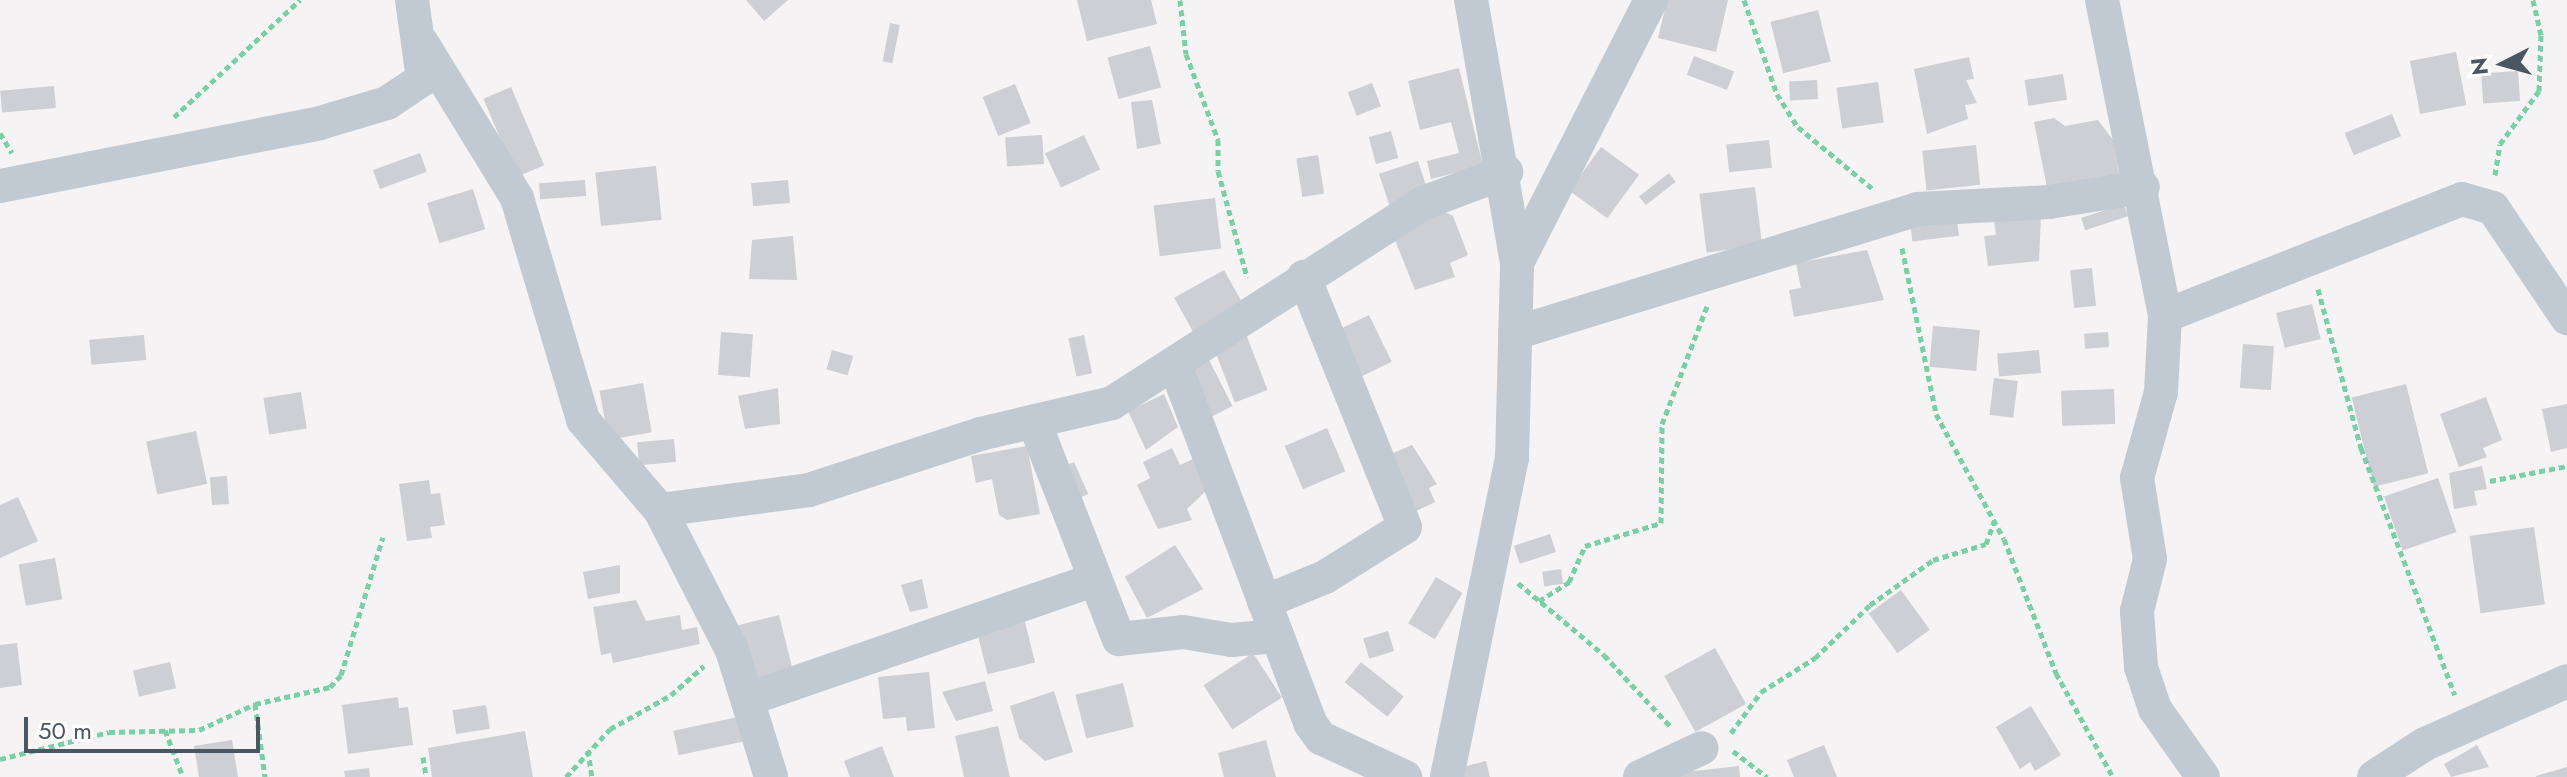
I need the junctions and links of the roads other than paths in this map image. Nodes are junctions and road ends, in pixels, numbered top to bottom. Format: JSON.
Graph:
{"nodes":[{"id":1,"x":412,"y":0,"type":"edge"},
{"id":2,"x":1471,"y":0,"type":"edge"},
{"id":3,"x":1651,"y":0,"type":"edge"},
{"id":4,"x":2102,"y":0,"type":"edge"},
{"id":5,"x":422,"y":43,"type":"junction"},
{"id":6,"x":1506,"y":172,"type":"junction"},
{"id":7,"x":0,"y":186,"type":"edge"},
{"id":8,"x":2143,"y":187,"type":"junction"},
{"id":9,"x":1517,"y":263,"type":"junction"},
{"id":10,"x":1304,"y":277,"type":"junction"},
{"id":11,"x":2165,"y":316,"type":"junction"},
{"id":12,"x":2567,"y":318,"type":"edge"},
{"id":13,"x":1515,"y":333,"type":"junction"},
{"id":14,"x":1175,"y":365,"type":"junction"},
{"id":15,"x":1035,"y":424,"type":"junction"},
{"id":16,"x":660,"y":510,"type":"junction"},
{"id":17,"x":1091,"y":581,"type":"junction"},
{"id":18,"x":1264,"y":602,"type":"junction"},
{"id":19,"x":1276,"y":636,"type":"junction"},
{"id":20,"x":2567,"y":681,"type":"edge"},
{"id":21,"x":751,"y":698,"type":"junction"},
{"id":22,"x":1702,"y":748,"type":"road end"},
{"id":23,"x":771,"y":777,"type":"edge"},
{"id":24,"x":1405,"y":777,"type":"edge"},
{"id":25,"x":1447,"y":777,"type":"edge"},
{"id":26,"x":1640,"y":777,"type":"edge"},
{"id":27,"x":2203,"y":777,"type":"edge"},
{"id":28,"x":2374,"y":777,"type":"edge"}],
"edges":[{"from":1,"to":5,"type":"street"},
{"from":2,"to":6,"type":"street"},
{"from":3,"to":9,"type":"street"},
{"from":4,"to":8,"type":"street"},
{"from":5,"to":7,"type":"street"},
{"from":5,"to":16,"type":"street"},
{"from":6,"to":9,"type":"street"},
{"from":6,"to":10,"type":"street"},
{"from":8,"to":11,"type":"street"},
{"from":8,"to":13,"type":"street"},
{"from":9,"to":13,"type":"street"},
{"from":10,"to":14,"type":"street"},
{"from":10,"to":18,"type":"street"},
{"from":11,"to":12,"type":"street"},
{"from":11,"to":27,"type":"street"},
{"from":13,"to":25,"type":"street"},
{"from":14,"to":15,"type":"street"},
{"from":14,"to":18,"type":"street"},
{"from":15,"to":16,"type":"street"},
{"from":15,"to":17,"type":"street"},
{"from":16,"to":21,"type":"street"},
{"from":17,"to":19,"type":"street"},
{"from":17,"to":21,"type":"street"},
{"from":18,"to":19,"type":"street"},
{"from":19,"to":24,"type":"street"},
{"from":20,"to":28,"type":"street"},
{"from":21,"to":23,"type":"street"},
{"from":22,"to":26,"type":"street"}]}
